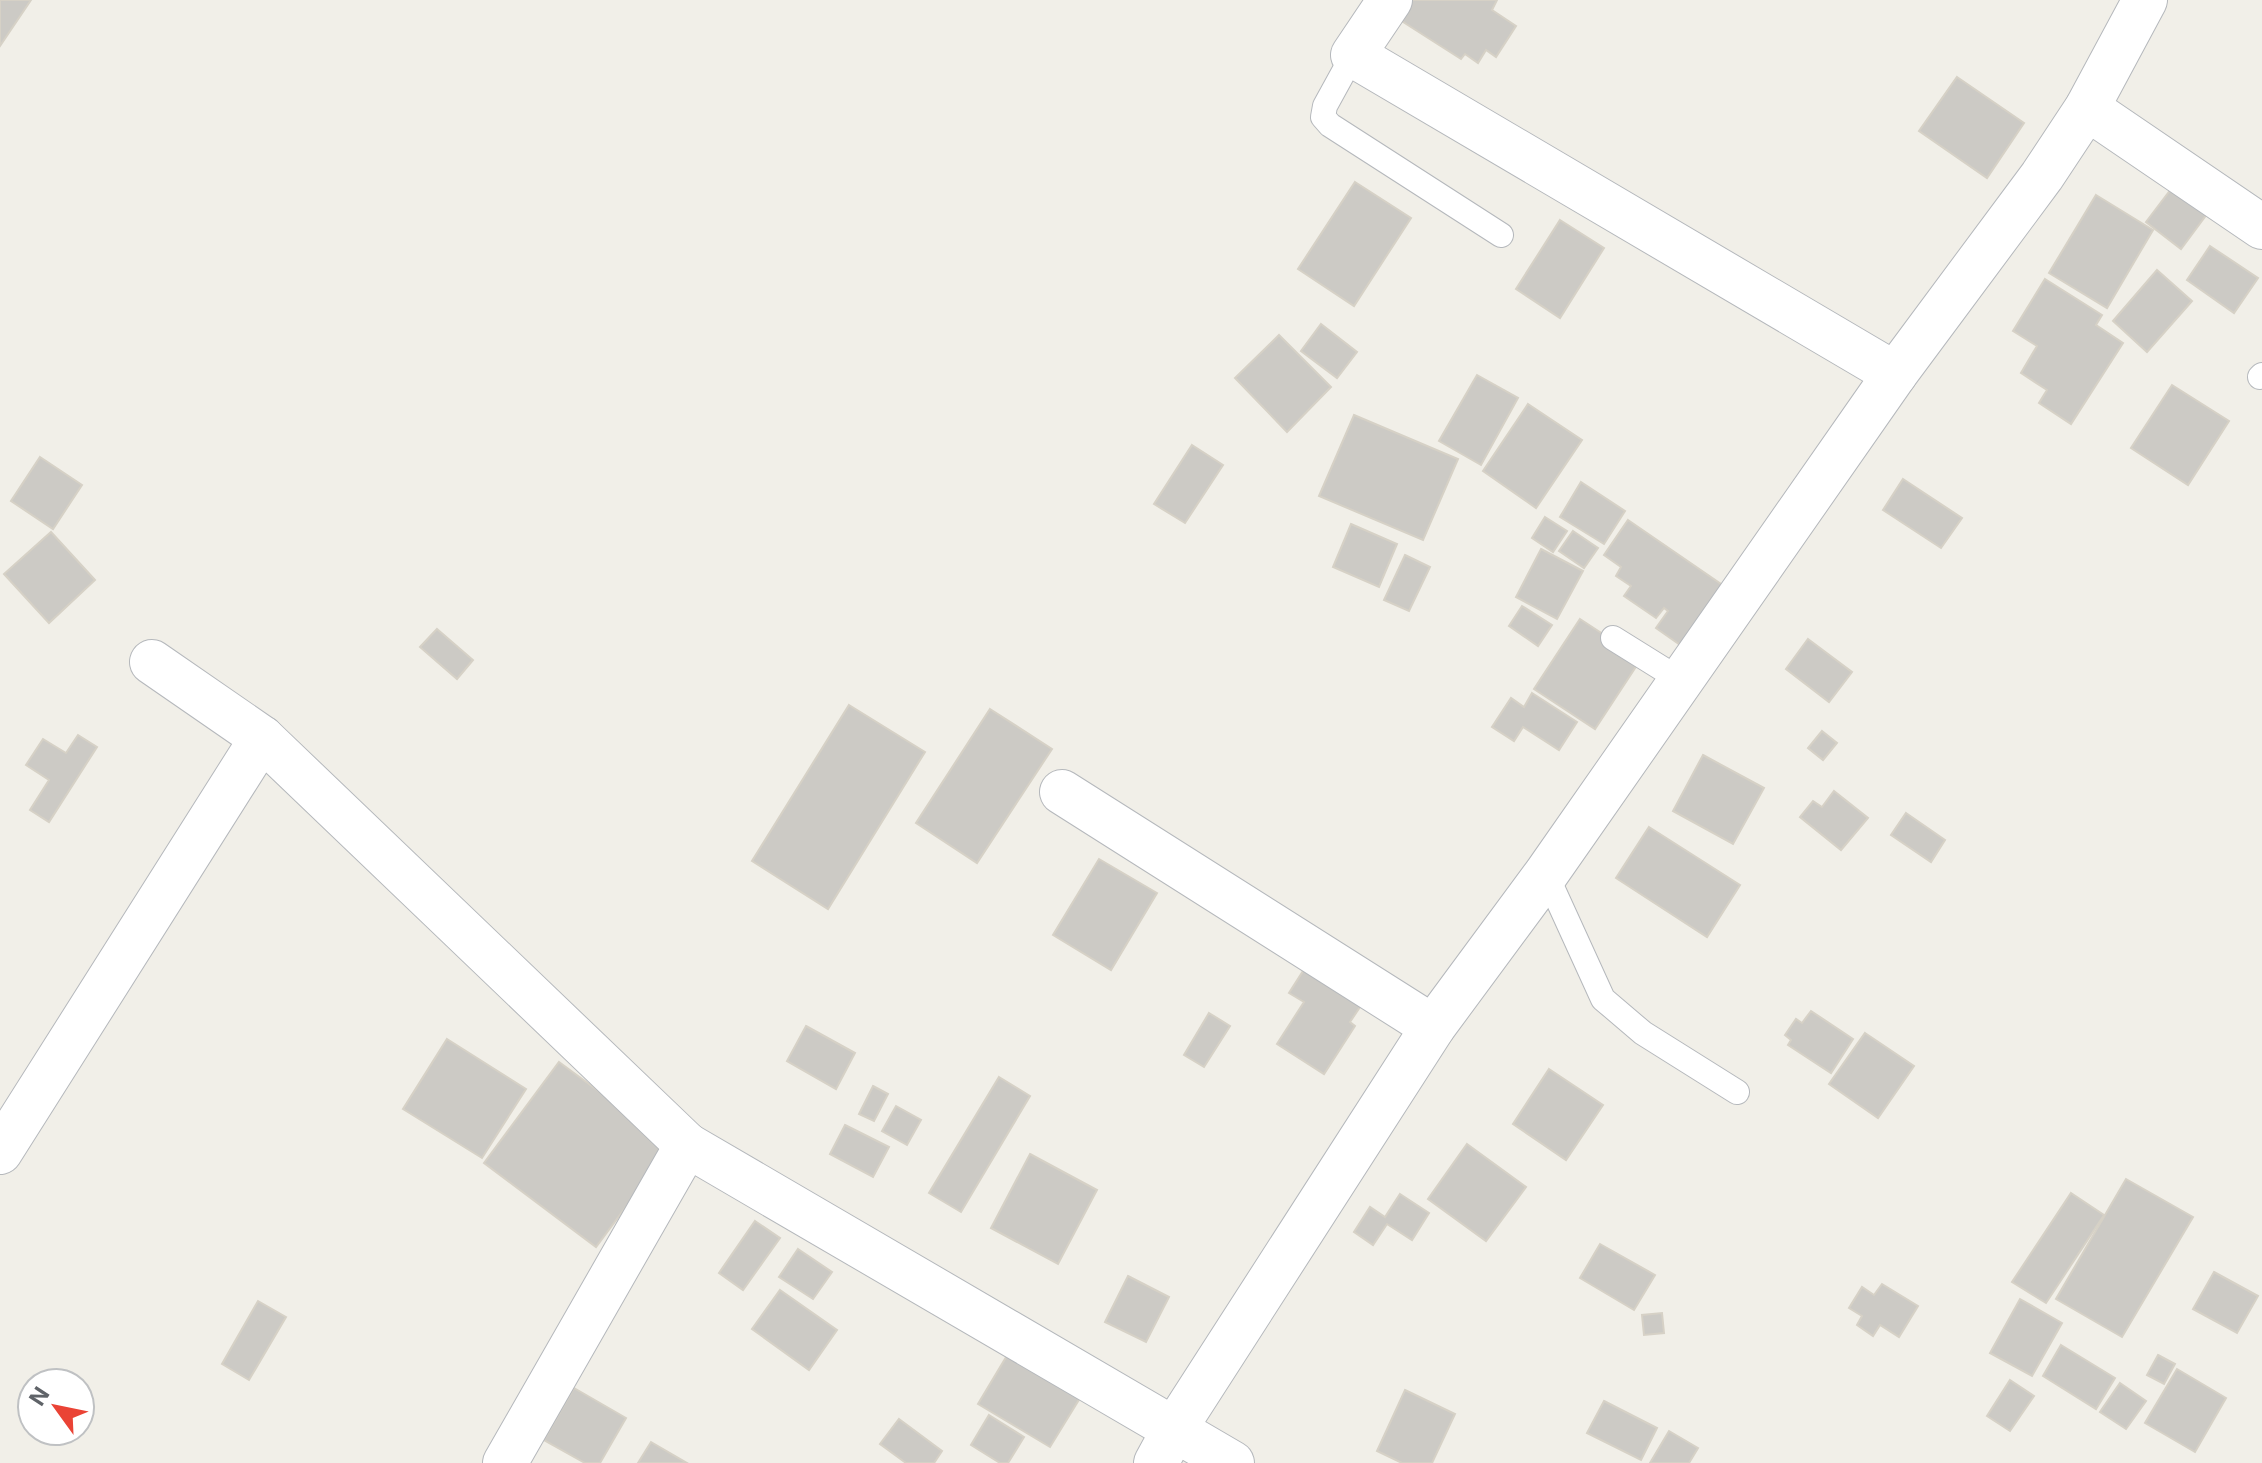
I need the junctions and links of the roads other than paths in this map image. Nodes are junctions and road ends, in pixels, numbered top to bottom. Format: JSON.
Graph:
{"nodes":[{"id":1,"x":1390,"y":0,"type":"edge"},
{"id":2,"x":2145,"y":0,"type":"edge"},
{"id":3,"x":1353,"y":55,"type":"junction"},
{"id":4,"x":2087,"y":108,"type":"junction"},
{"id":5,"x":2262,"y":227,"type":"edge"},
{"id":6,"x":1501,"y":235,"type":"dead end"},
{"id":7,"x":1895,"y":374,"type":"junction"},
{"id":8,"x":1613,"y":638,"type":"dead end"},
{"id":9,"x":152,"y":662,"type":"dead end"},
{"id":10,"x":1682,"y":681,"type":"junction"},
{"id":11,"x":262,"y":738,"type":"junction"},
{"id":12,"x":1062,"y":792,"type":"dead end"},
{"id":13,"x":1546,"y":874,"type":"junction"},
{"id":14,"x":1433,"y":1027,"type":"junction"},
{"id":15,"x":1737,"y":1092,"type":"dead end"},
{"id":16,"x":687,"y":1145,"type":"junction"},
{"id":17,"x":0,"y":1152,"type":"edge"},
{"id":18,"x":1165,"y":1446,"type":"edge"},
{"id":19,"x":505,"y":1463,"type":"edge"},
{"id":20,"x":1232,"y":1463,"type":"edge"}],
"edges":[{"from":1,"to":3,"type":"street"},
{"from":2,"to":4,"type":"street"},
{"from":3,"to":6,"type":"lane"},
{"from":3,"to":7,"type":"street"},
{"from":4,"to":5,"type":"street"},
{"from":4,"to":7,"type":"street"},
{"from":7,"to":10,"type":"street"},
{"from":8,"to":10,"type":"lane"},
{"from":9,"to":11,"type":"street"},
{"from":10,"to":13,"type":"street"},
{"from":11,"to":16,"type":"street"},
{"from":11,"to":17,"type":"street"},
{"from":12,"to":14,"type":"street"},
{"from":13,"to":14,"type":"street"},
{"from":13,"to":15,"type":"lane"},
{"from":14,"to":18,"type":"street"},
{"from":16,"to":18,"type":"street"},
{"from":16,"to":19,"type":"street"},
{"from":18,"to":20,"type":"street"}]}
